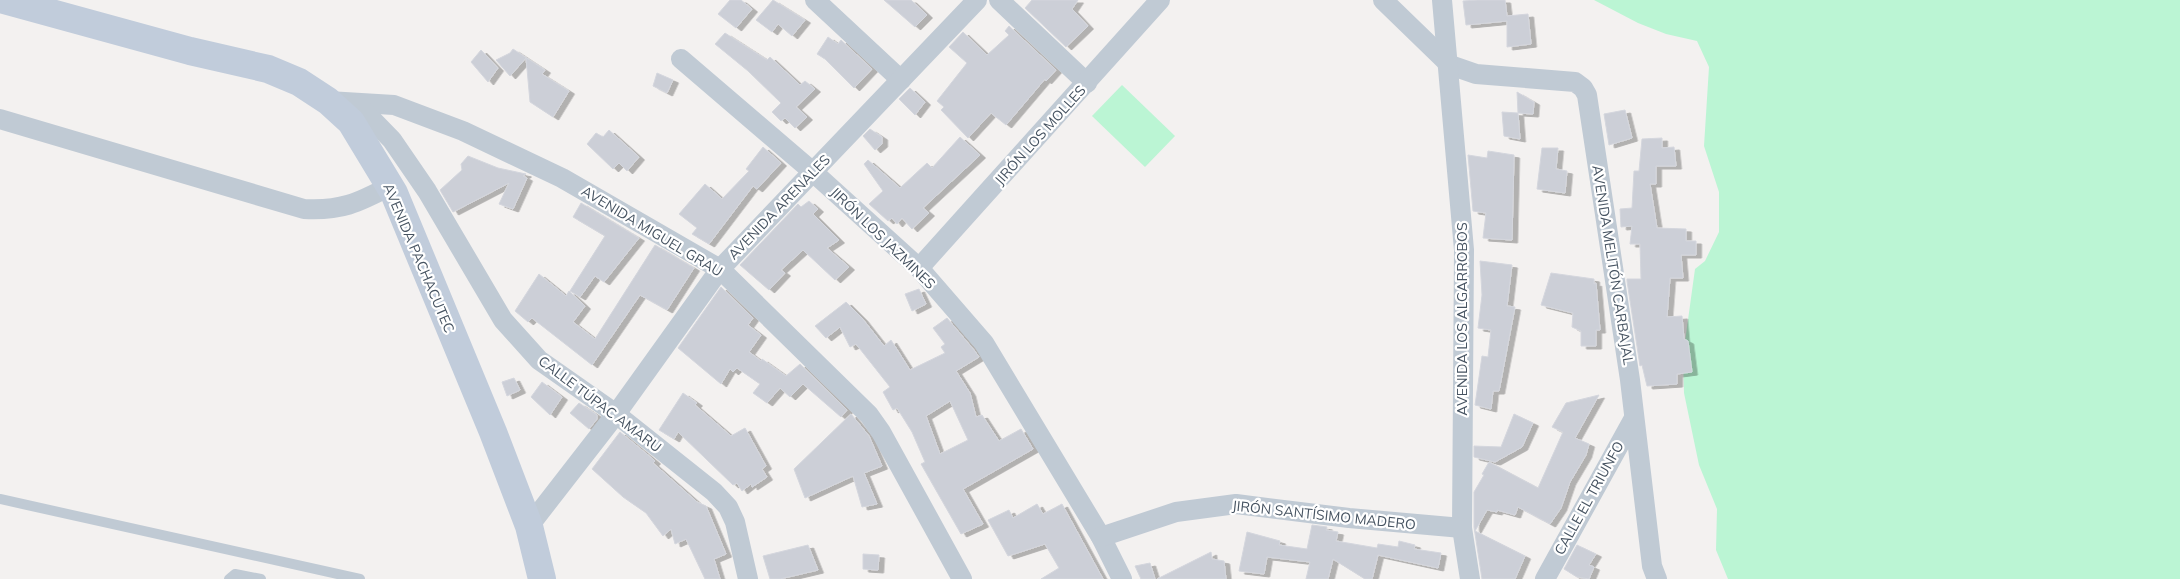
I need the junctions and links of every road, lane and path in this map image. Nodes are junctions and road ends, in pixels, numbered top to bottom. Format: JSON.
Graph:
{"nodes":[{"id":1,"x":4,"y":0,"type":"edge"},
{"id":2,"x":815,"y":0,"type":"edge"},
{"id":3,"x":977,"y":0,"type":"edge"},
{"id":4,"x":999,"y":0,"type":"edge"},
{"id":5,"x":1160,"y":0,"type":"edge"},
{"id":6,"x":1382,"y":0,"type":"edge"},
{"id":7,"x":1442,"y":0,"type":"edge"},
{"id":8,"x":681,"y":59,"type":"dead end"},
{"id":9,"x":1450,"y":65,"type":"junction"},
{"id":10,"x":901,"y":80,"type":"junction"},
{"id":11,"x":1087,"y":83,"type":"junction"},
{"id":12,"x":328,"y":101,"type":"junction"},
{"id":13,"x":357,"y":104,"type":"junction"},
{"id":14,"x":0,"y":119,"type":"edge"},
{"id":15,"x":813,"y":172,"type":"junction"},
{"id":16,"x":390,"y":186,"type":"junction"},
{"id":17,"x":919,"y":268,"type":"junction"},
{"id":18,"x":720,"y":269,"type":"junction"},
{"id":19,"x":616,"y":414,"type":"junction"},
{"id":20,"x":1634,"y":418,"type":"junction"},
{"id":21,"x":0,"y":499,"type":"edge"},
{"id":22,"x":529,"y":526,"type":"junction"},
{"id":23,"x":1462,"y":528,"type":"junction"},
{"id":24,"x":1101,"y":537,"type":"junction"},
{"id":25,"x":229,"y":579,"type":"edge"},
{"id":26,"x":261,"y":579,"type":"edge"},
{"id":27,"x":360,"y":579,"type":"edge"},
{"id":28,"x":542,"y":579,"type":"edge"},
{"id":29,"x":748,"y":579,"type":"edge"},
{"id":30,"x":962,"y":579,"type":"edge"},
{"id":31,"x":1122,"y":579,"type":"edge"},
{"id":32,"x":1470,"y":579,"type":"edge"},
{"id":33,"x":1545,"y":579,"type":"edge"},
{"id":34,"x":1657,"y":579,"type":"edge"}],
"edges":[{"from":1,"to":12,"type":"main road","name":"AVENIDA PACHACUTEC"},
{"from":2,"to":10,"type":"street"},
{"from":3,"to":10,"type":"street","name":"AVENIDA ARENALES"},
{"from":4,"to":11,"type":"street"},
{"from":5,"to":11,"type":"street","name":"JIRÓN LOS MOLLES"},
{"from":6,"to":9,"type":"street"},
{"from":7,"to":9,"type":"street","name":"AVENIDA LOS ALGARROBOS"},
{"from":8,"to":15,"type":"street","name":"JIRÓN LOS JAZMINES"},
{"from":9,"to":20,"type":"street","name":"AVENIDA MELITÓN CARBAJAL"},
{"from":9,"to":23,"type":"street","name":"AVENIDA LOS ALGARROBOS"},
{"from":10,"to":15,"type":"street","name":"AVENIDA ARENALES"},
{"from":11,"to":17,"type":"street","name":"JIRÓN LOS MOLLES"},
{"from":12,"to":13,"type":"street","name":"AVENIDA MIGUEL GRAU"},
{"from":12,"to":16,"type":"main road","name":"AVENIDA PACHACUTEC"},
{"from":13,"to":18,"type":"street","name":"AVENIDA MIGUEL GRAU"},
{"from":13,"to":19,"type":"street","name":"CALLE TÚPAC AMARU"},
{"from":14,"to":16,"type":"street"},
{"from":15,"to":17,"type":"street","name":"JIRÓN LOS JAZMINES"},
{"from":15,"to":18,"type":"street","name":"AVENIDA ARENALES"},
{"from":16,"to":22,"type":"main road","name":"AVENIDA PACHACUTEC"},
{"from":17,"to":24,"type":"street","name":"JIRÓN LOS JAZMINES"},
{"from":18,"to":19,"type":"street","name":"AVENIDA ARENALES"},
{"from":18,"to":30,"type":"street","name":"AVENIDA MIGUEL GRAU"},
{"from":19,"to":22,"type":"street","name":"AVENIDA ARENALES"},
{"from":19,"to":29,"type":"street","name":"CALLE TÚPAC AMARU"},
{"from":20,"to":33,"type":"street","name":"CALLE EL TRIUNFO"},
{"from":20,"to":34,"type":"street","name":"AVENIDA MELITÓN CARBAJAL"},
{"from":21,"to":27,"type":"lane"},
{"from":22,"to":28,"type":"main road","name":"AVENIDA PACHACUTEC"},
{"from":23,"to":24,"type":"street","name":"JIRÓN SANTÍSIMO MADERO"},
{"from":23,"to":32,"type":"street","name":"AVENIDA LOS ALGARROBOS"},
{"from":24,"to":31,"type":"street","name":"JIRÓN LOS JAZMINES"},
{"from":25,"to":26,"type":"lane"}]}
